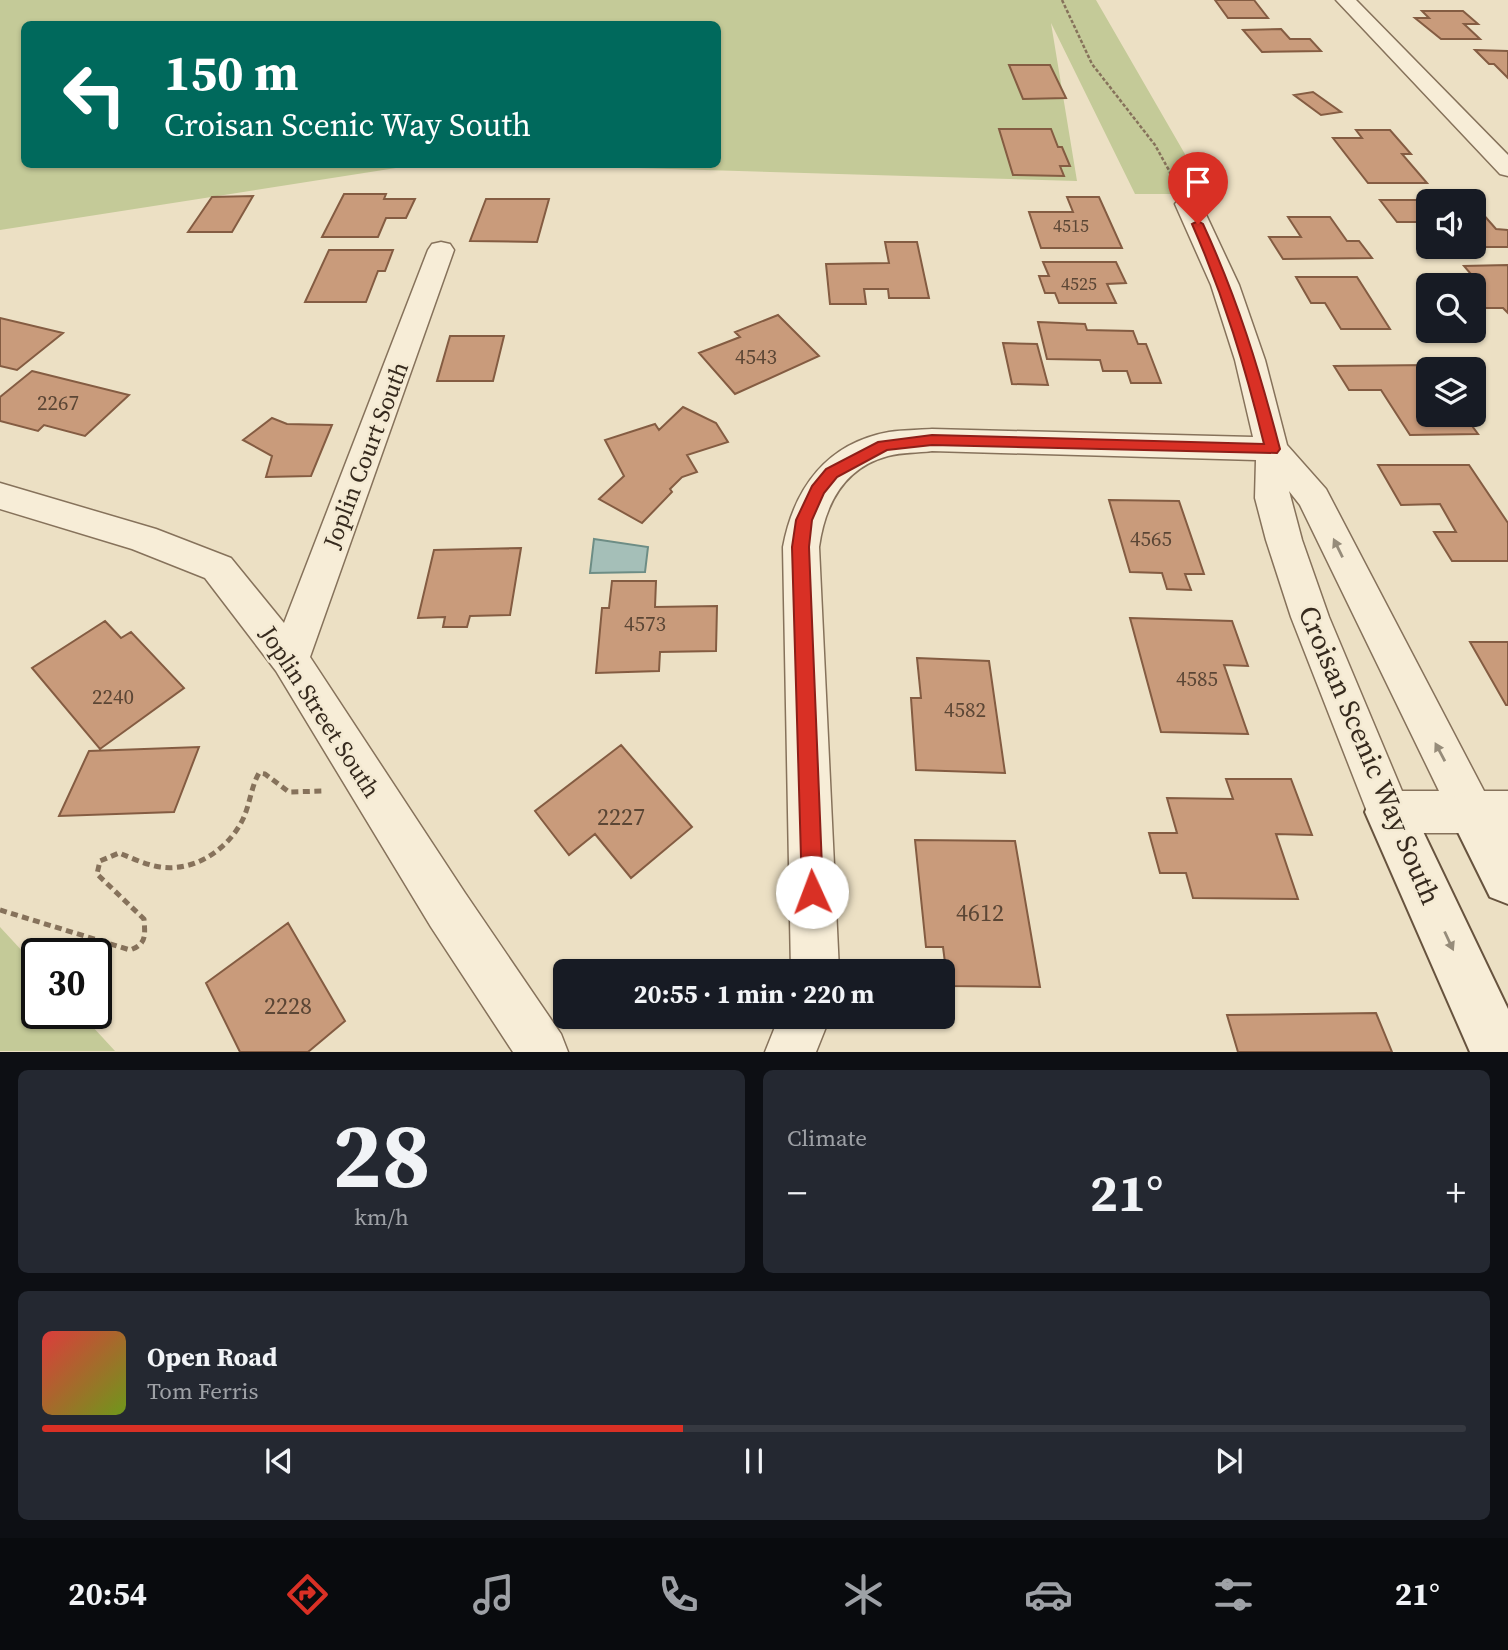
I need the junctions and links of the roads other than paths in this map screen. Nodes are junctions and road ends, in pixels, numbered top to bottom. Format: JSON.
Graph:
{"nodes":[{"id":1,"x":1345,"y":0,"type":"edge"},
{"id":2,"x":1508,"y":169,"type":"edge"},
{"id":3,"x":1188,"y":204,"type":"road end"},
{"id":4,"x":441,"y":250,"type":"dead end"},
{"id":5,"x":1272,"y":449,"type":"junction"},
{"id":6,"x":0,"y":496,"type":"edge"},
{"id":7,"x":290,"y":659,"type":"junction"},
{"id":8,"x":1389,"y":812,"type":"junction"},
{"id":9,"x":1490,"y":812,"type":"edge"},
{"id":10,"x":1508,"y":879,"type":"edge"},
{"id":11,"x":815,"y":959,"type":"edge"},
{"id":12,"x":800,"y":1029,"type":"edge"},
{"id":13,"x":543,"y":1052,"type":"edge"},
{"id":14,"x":790,"y":1052,"type":"edge"},
{"id":15,"x":1499,"y":1052,"type":"edge"}],
"edges":[{"from":1,"to":2,"type":"street"},
{"from":3,"to":5,"type":"street","name":"Croisan Scenic Way South"},
{"from":4,"to":7,"type":"street","name":"Joplin Court South"},
{"from":5,"to":8,"type":"street","name":"Croisan Scenic Way South"},
{"from":9,"to":5,"type":"street","name":"Croisan Scenic Way South","one_way":true},
{"from":5,"to":11,"type":"street"},
{"from":6,"to":7,"type":"street","name":"Joplin Street South"},
{"from":7,"to":13,"type":"street","name":"Joplin Street South"},
{"from":8,"to":9,"type":"street"},
{"from":8,"to":15,"type":"street","name":"Croisan Scenic Way South","one_way":true},
{"from":9,"to":10,"type":"street","name":"Croisan Scenic Way South"},
{"from":12,"to":14,"type":"street"}]}
